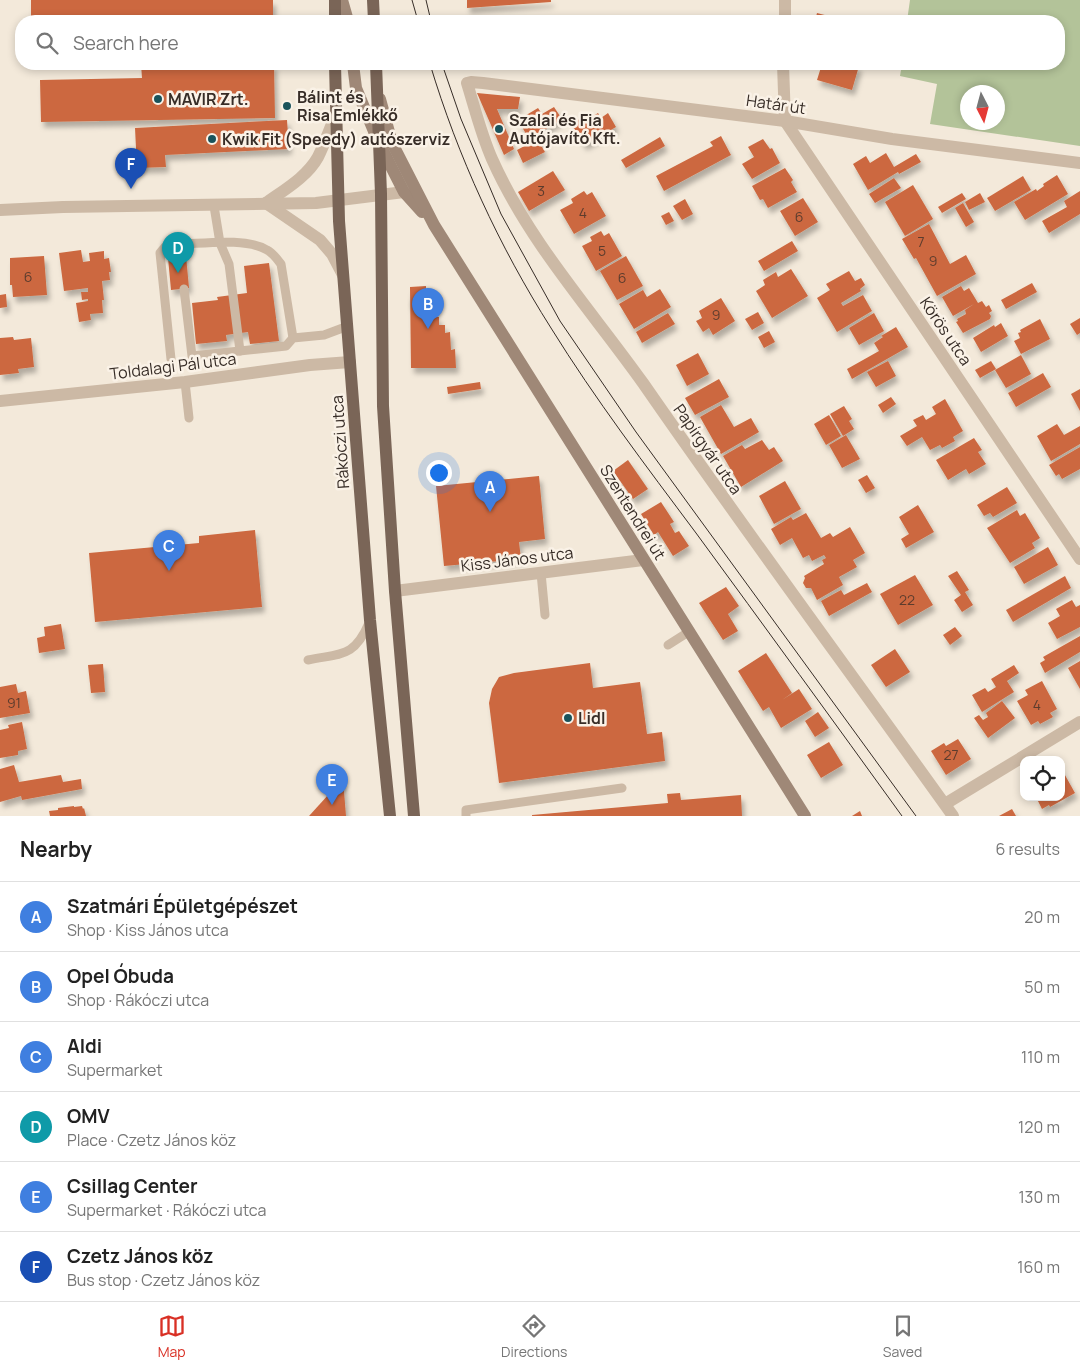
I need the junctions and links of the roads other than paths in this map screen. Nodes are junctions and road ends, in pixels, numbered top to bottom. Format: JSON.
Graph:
{"nodes":[{"id":1,"x":335,"y":0,"type":"edge"},
{"id":2,"x":342,"y":0,"type":"edge"},
{"id":3,"x":373,"y":0,"type":"edge"},
{"id":4,"x":785,"y":0,"type":"edge"},
{"id":5,"x":335,"y":15,"type":"edge"},
{"id":6,"x":346,"y":15,"type":"edge"},
{"id":7,"x":374,"y":15,"type":"edge"},
{"id":8,"x":785,"y":15,"type":"edge"},
{"id":9,"x":335,"y":70,"type":"edge"},
{"id":10,"x":354,"y":70,"type":"edge"},
{"id":11,"x":376,"y":70,"type":"edge"},
{"id":12,"x":783,"y":70,"type":"edge"},
{"id":13,"x":467,"y":83,"type":"joint"},
{"id":14,"x":377,"y":90,"type":"junction"},
{"id":15,"x":336,"y":114,"type":"junction"},
{"id":16,"x":785,"y":121,"type":"junction"},
{"id":17,"x":378,"y":141,"type":"junction"},
{"id":18,"x":1080,"y":163,"type":"edge"},
{"id":19,"x":404,"y":192,"type":"junction"},
{"id":20,"x":380,"y":194,"type":"junction"},
{"id":21,"x":338,"y":202,"type":"junction"},
{"id":22,"x":266,"y":203,"type":"junction"},
{"id":23,"x":214,"y":206,"type":"junction"},
{"id":24,"x":0,"y":210,"type":"edge"},
{"id":25,"x":434,"y":225,"type":"junction"},
{"id":26,"x":220,"y":243,"type":"junction"},
{"id":27,"x":184,"y":244,"type":"junction"},
{"id":28,"x":182,"y":256,"type":"dead end"},
{"id":29,"x":344,"y":276,"type":"junction"},
{"id":30,"x":184,"y":289,"type":"dead end"},
{"id":31,"x":348,"y":326,"type":"junction"},
{"id":32,"x":293,"y":338,"type":"junction"},
{"id":33,"x":240,"y":351,"type":"junction"},
{"id":34,"x":171,"y":359,"type":"dead end"},
{"id":35,"x":350,"y":362,"type":"junction"},
{"id":36,"x":185,"y":382,"type":"junction"},
{"id":37,"x":0,"y":401,"type":"edge"},
{"id":38,"x":189,"y":418,"type":"dead end"},
{"id":39,"x":1080,"y":559,"type":"edge"},
{"id":40,"x":643,"y":560,"type":"junction"},
{"id":41,"x":540,"y":573,"type":"junction"},
{"id":42,"x":395,"y":591,"type":"junction"},
{"id":43,"x":545,"y":615,"type":"dead end"},
{"id":44,"x":370,"y":620,"type":"junction"},
{"id":45,"x":690,"y":631,"type":"junction"},
{"id":46,"x":668,"y":645,"type":"dead end"},
{"id":47,"x":308,"y":660,"type":"dead end"},
{"id":48,"x":1080,"y":722,"type":"edge"},
{"id":49,"x":622,"y":788,"type":"dead end"},
{"id":50,"x":945,"y":804,"type":"junction"},
{"id":51,"x":390,"y":816,"type":"edge"},
{"id":52,"x":414,"y":816,"type":"edge"},
{"id":53,"x":466,"y":816,"type":"edge"},
{"id":54,"x":805,"y":816,"type":"edge"},
{"id":55,"x":953,"y":816,"type":"edge"}],
"edges":[{"from":1,"to":5,"type":"main road"},
{"from":2,"to":6,"type":"main road"},
{"from":3,"to":7,"type":"main road"},
{"from":4,"to":8,"type":"street"},
{"from":9,"to":15,"type":"main road","name":"Rákóczi utca"},
{"from":10,"to":17,"type":"main road","name":"Szentendrei út"},
{"from":11,"to":14,"type":"main road","name":"Szentendrei út"},
{"from":12,"to":16,"type":"street"},
{"from":13,"to":16,"type":"street","name":"Határ út"},
{"from":13,"to":50,"type":"street","name":"Papírgyár utca"},
{"from":14,"to":17,"type":"main road"},
{"from":14,"to":25,"type":"main road","name":"Szentendrei út"},
{"from":15,"to":21,"type":"main road","name":"Rákóczi utca"},
{"from":15,"to":22,"type":"street"},
{"from":16,"to":18,"type":"street","name":"Határ út"},
{"from":16,"to":39,"type":"street","name":"Körös utca"},
{"from":17,"to":19,"type":"main road","name":"Szentendrei út"},
{"from":17,"to":20,"type":"main road"},
{"from":19,"to":20,"type":"street"},
{"from":19,"to":25,"type":"main road","name":"Szentendrei út"},
{"from":20,"to":21,"type":"street"},
{"from":20,"to":42,"type":"main road"},
{"from":21,"to":22,"type":"street"},
{"from":21,"to":29,"type":"main road","name":"Rákóczi utca"},
{"from":22,"to":23,"type":"street"},
{"from":22,"to":29,"type":"street"},
{"from":23,"to":24,"type":"street"},
{"from":23,"to":26,"type":"lane"},
{"from":25,"to":40,"type":"main road","name":"Szentendrei út"},
{"from":26,"to":27,"type":"lane"},
{"from":26,"to":32,"type":"lane"},
{"from":26,"to":33,"type":"lane"},
{"from":27,"to":28,"type":"lane"},
{"from":27,"to":34,"type":"lane"},
{"from":29,"to":31,"type":"main road","name":"Rákóczi utca"},
{"from":30,"to":33,"type":"lane"},
{"from":31,"to":32,"type":"lane"},
{"from":31,"to":35,"type":"main road","name":"Rákóczi utca"},
{"from":32,"to":33,"type":"lane"},
{"from":35,"to":36,"type":"street","name":"Toldalagi Pál utca"},
{"from":35,"to":44,"type":"main road","name":"Rákóczi utca"},
{"from":36,"to":37,"type":"street","name":"Toldalagi Pál utca"},
{"from":36,"to":38,"type":"lane"},
{"from":40,"to":41,"type":"street","name":"Kiss János utca"},
{"from":40,"to":45,"type":"main road","name":"Szentendrei út"},
{"from":41,"to":42,"type":"street","name":"Kiss János utca"},
{"from":41,"to":43,"type":"lane"},
{"from":42,"to":52,"type":"main road"},
{"from":44,"to":47,"type":"lane"},
{"from":44,"to":51,"type":"main road","name":"Rákóczi utca"},
{"from":45,"to":46,"type":"lane"},
{"from":45,"to":54,"type":"main road","name":"Szentendrei út"},
{"from":48,"to":50,"type":"street"},
{"from":49,"to":53,"type":"lane"},
{"from":50,"to":55,"type":"street","name":"Papírgyár utca"}]}
